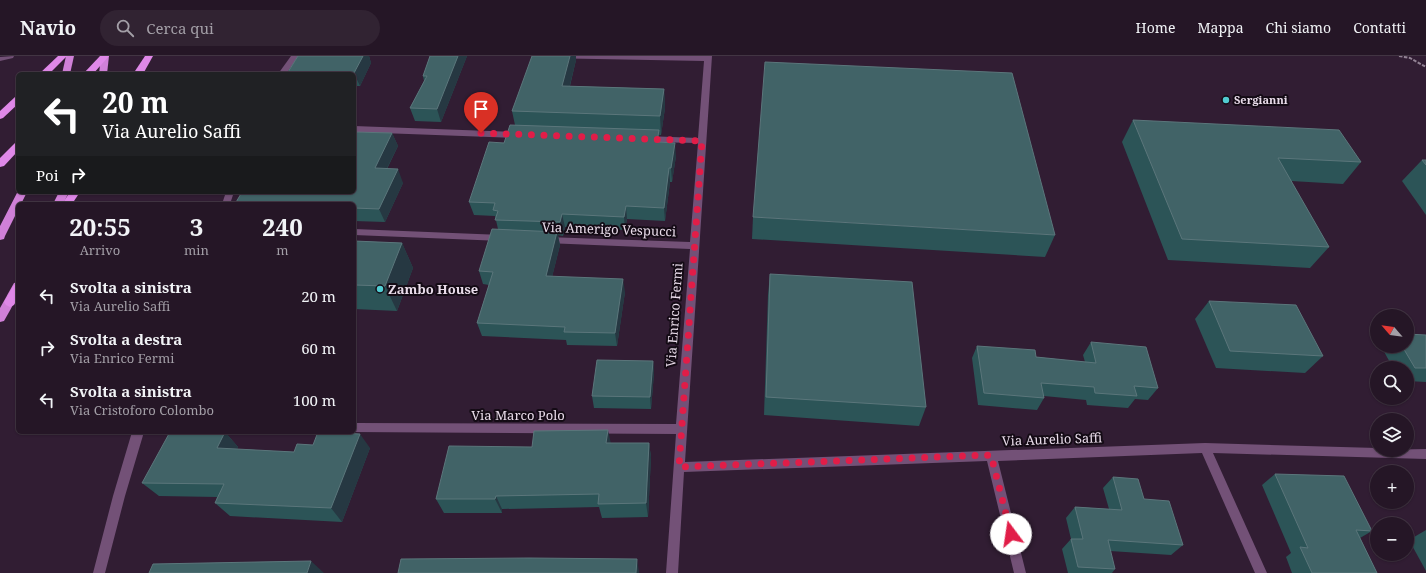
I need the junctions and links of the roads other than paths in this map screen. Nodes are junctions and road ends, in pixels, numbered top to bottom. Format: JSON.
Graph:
{"nodes":[{"id":1,"x":10,"y":56,"type":"edge"},
{"id":2,"x":63,"y":56,"type":"edge"},
{"id":3,"x":70,"y":56,"type":"edge"},
{"id":4,"x":105,"y":56,"type":"edge"},
{"id":5,"x":149,"y":56,"type":"edge"},
{"id":6,"x":295,"y":56,"type":"edge"},
{"id":7,"x":542,"y":56,"type":"edge"},
{"id":8,"x":590,"y":56,"type":"edge"},
{"id":9,"x":709,"y":57,"type":"edge"},
{"id":10,"x":0,"y":60,"type":"edge"},
{"id":11,"x":140,"y":70,"type":"edge"},
{"id":12,"x":46,"y":72,"type":"edge"},
{"id":13,"x":66,"y":72,"type":"edge"},
{"id":14,"x":90,"y":72,"type":"edge"},
{"id":15,"x":103,"y":72,"type":"edge"},
{"id":16,"x":283,"y":72,"type":"edge"},
{"id":17,"x":16,"y":101,"type":"edge"},
{"id":18,"x":0,"y":116,"type":"edge"},
{"id":19,"x":356,"y":129,"type":"edge"},
{"id":20,"x":528,"y":135,"type":"edge"},
{"id":21,"x":639,"y":139,"type":"edge"},
{"id":22,"x":702,"y":141,"type":"junction"},
{"id":23,"x":16,"y":148,"type":"edge"},
{"id":24,"x":0,"y":164,"type":"edge"},
{"id":25,"x":16,"y":204,"type":"edge"},
{"id":26,"x":356,"y":232,"type":"edge"},
{"id":27,"x":0,"y":236,"type":"edge"},
{"id":28,"x":512,"y":238,"type":"edge"},
{"id":29,"x":536,"y":239,"type":"edge"},
{"id":30,"x":694,"y":246,"type":"junction"},
{"id":31,"x":16,"y":291,"type":"edge"},
{"id":32,"x":10,"y":302,"type":"joint"},
{"id":33,"x":0,"y":318,"type":"edge"},
{"id":34,"x":356,"y":428,"type":"edge"},
{"id":35,"x":681,"y":429,"type":"junction"},
{"id":36,"x":137,"y":434,"type":"edge"},
{"id":37,"x":1205,"y":448,"type":"junction"},
{"id":38,"x":1426,"y":454,"type":"edge"},
{"id":39,"x":991,"y":455,"type":"junction"},
{"id":40,"x":679,"y":467,"type":"junction"},
{"id":41,"x":99,"y":573,"type":"edge"},
{"id":42,"x":672,"y":573,"type":"edge"},
{"id":43,"x":1020,"y":573,"type":"edge"},
{"id":44,"x":1261,"y":573,"type":"edge"}],
"edges":[{"from":1,"to":10,"type":"street"},
{"from":2,"to":12,"type":"highway"},
{"from":3,"to":13,"type":"highway"},
{"from":4,"to":14,"type":"highway"},
{"from":4,"to":15,"type":"highway"},
{"from":5,"to":11,"type":"highway"},
{"from":6,"to":16,"type":"street"},
{"from":7,"to":8,"type":"street"},
{"from":8,"to":9,"type":"street"},
{"from":9,"to":22,"type":"street","name":"Via Enrico Fermi"},
{"from":17,"to":18,"type":"highway"},
{"from":19,"to":20,"type":"street"},
{"from":21,"to":22,"type":"street"},
{"from":22,"to":30,"type":"street","name":"Via Enrico Fermi"},
{"from":23,"to":24,"type":"highway"},
{"from":25,"to":27,"type":"highway"},
{"from":26,"to":28,"type":"street"},
{"from":29,"to":30,"type":"street","name":"Via Amerigo Vespucci"},
{"from":30,"to":35,"type":"street","name":"Via Enrico Fermi"},
{"from":31,"to":32,"type":"highway"},
{"from":32,"to":33,"type":"highway"},
{"from":34,"to":35,"type":"street","name":"Via Marco Polo"},
{"from":35,"to":40,"type":"street","name":"Via Enrico Fermi"},
{"from":36,"to":41,"type":"street"},
{"from":37,"to":38,"type":"street","name":"Via Aurelio Saffi"},
{"from":37,"to":39,"type":"street","name":"Via Aurelio Saffi"},
{"from":37,"to":44,"type":"street"},
{"from":39,"to":40,"type":"street","name":"Via Aurelio Saffi"},
{"from":39,"to":43,"type":"street"},
{"from":40,"to":42,"type":"street","name":"Via Enrico Fermi"}]}
